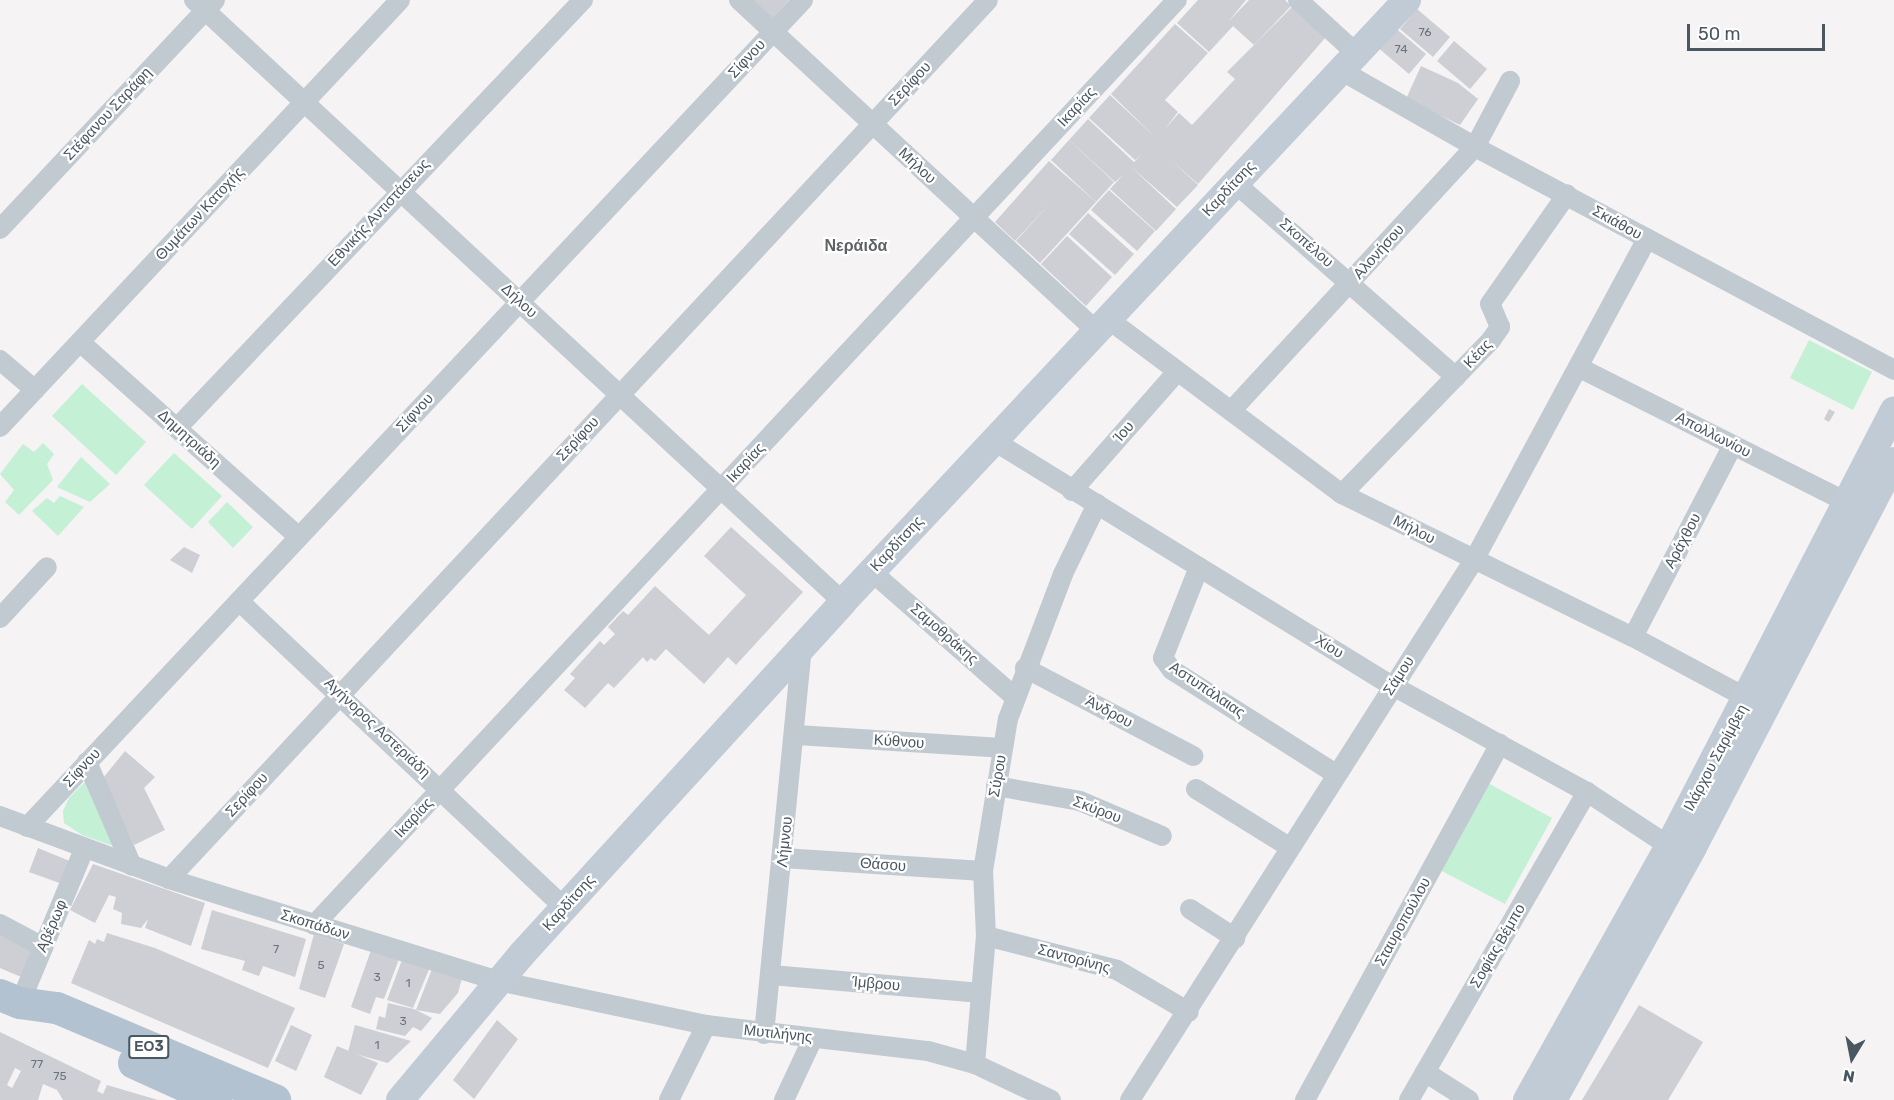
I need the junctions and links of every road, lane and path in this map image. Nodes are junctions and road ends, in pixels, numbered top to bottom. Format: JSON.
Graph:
{"nodes":[{"id":1,"x":400,"y":0,"type":"edge"},
{"id":2,"x":583,"y":0,"type":"edge"},
{"id":3,"x":739,"y":0,"type":"edge"},
{"id":4,"x":803,"y":0,"type":"edge"},
{"id":5,"x":988,"y":0,"type":"edge"},
{"id":6,"x":1177,"y":0,"type":"edge"},
{"id":7,"x":1299,"y":0,"type":"edge"},
{"id":8,"x":1407,"y":0,"type":"edge"},
{"id":9,"x":205,"y":4,"type":"edge"},
{"id":10,"x":773,"y":32,"type":"junction"},
{"id":11,"x":1349,"y":63,"type":"junction"},
{"id":12,"x":1510,"y":81,"type":"dead end"},
{"id":13,"x":304,"y":102,"type":"junction"},
{"id":14,"x":873,"y":124,"type":"junction"},
{"id":15,"x":1475,"y":147,"type":"junction"},
{"id":16,"x":1235,"y":183,"type":"junction"},
{"id":17,"x":399,"y":190,"type":"junction"},
{"id":18,"x":1567,"y":194,"type":"junction"},
{"id":19,"x":974,"y":218,"type":"junction"},
{"id":20,"x":0,"y":229,"type":"edge"},
{"id":21,"x":1647,"y":239,"type":"junction"},
{"id":22,"x":1351,"y":283,"type":"junction"},
{"id":23,"x":519,"y":302,"type":"junction"},
{"id":24,"x":1102,"y":325,"type":"junction"},
{"id":25,"x":80,"y":342,"type":"junction"},
{"id":26,"x":0,"y":360,"type":"edge"},
{"id":27,"x":1578,"y":368,"type":"junction"},
{"id":28,"x":1894,"y":370,"type":"edge"},
{"id":29,"x":1176,"y":373,"type":"junction"},
{"id":30,"x":1456,"y":377,"type":"junction"},
{"id":31,"x":35,"y":390,"type":"junction"},
{"id":32,"x":620,"y":395,"type":"junction"},
{"id":33,"x":1231,"y":411,"type":"junction"},
{"id":34,"x":1894,"y":411,"type":"edge"},
{"id":35,"x":0,"y":427,"type":"edge"},
{"id":36,"x":177,"y":428,"type":"junction"},
{"id":37,"x":994,"y":441,"type":"junction"},
{"id":38,"x":1733,"y":445,"type":"junction"},
{"id":39,"x":1894,"y":460,"type":"edge"},
{"id":40,"x":721,"y":489,"type":"junction"},
{"id":41,"x":1072,"y":491,"type":"junction"},
{"id":42,"x":1342,"y":494,"type":"junction"},
{"id":43,"x":1848,"y":503,"type":"junction"},
{"id":44,"x":1097,"y":504,"type":"junction"},
{"id":45,"x":299,"y":537,"type":"junction"},
{"id":46,"x":1474,"y":560,"type":"junction"},
{"id":47,"x":47,"y":567,"type":"dead end"},
{"id":48,"x":1199,"y":567,"type":"junction"},
{"id":49,"x":872,"y":572,"type":"junction"},
{"id":50,"x":239,"y":600,"type":"junction"},
{"id":51,"x":843,"y":602,"type":"junction"},
{"id":52,"x":0,"y":618,"type":"edge"},
{"id":53,"x":1633,"y":637,"type":"junction"},
{"id":54,"x":802,"y":649,"type":"junction"},
{"id":55,"x":1025,"y":668,"type":"junction"},
{"id":56,"x":1393,"y":686,"type":"junction"},
{"id":57,"x":340,"y":694,"type":"junction"},
{"id":58,"x":1015,"y":697,"type":"junction"},
{"id":59,"x":1747,"y":698,"type":"junction"},
{"id":60,"x":796,"y":735,"type":"junction"},
{"id":61,"x":1500,"y":744,"type":"junction"},
{"id":62,"x":1002,"y":748,"type":"junction"},
{"id":63,"x":1192,"y":756,"type":"dead end"},
{"id":64,"x":87,"y":762,"type":"junction"},
{"id":65,"x":1336,"y":774,"type":"junction"},
{"id":66,"x":996,"y":786,"type":"junction"},
{"id":67,"x":442,"y":789,"type":"junction"},
{"id":68,"x":1196,"y":789,"type":"dead end"},
{"id":69,"x":1587,"y":792,"type":"junction"},
{"id":70,"x":0,"y":816,"type":"edge"},
{"id":71,"x":27,"y":827,"type":"junction"},
{"id":72,"x":1162,"y":836,"type":"dead end"},
{"id":73,"x":1669,"y":846,"type":"junction"},
{"id":74,"x":1289,"y":847,"type":"junction"},
{"id":75,"x":84,"y":849,"type":"junction"},
{"id":76,"x":783,"y":858,"type":"junction"},
{"id":77,"x":132,"y":866,"type":"junction"},
{"id":78,"x":983,"y":871,"type":"junction"},
{"id":79,"x":168,"y":879,"type":"junction"},
{"id":80,"x":564,"y":907,"type":"junction"},
{"id":81,"x":1190,"y":909,"type":"dead end"},
{"id":82,"x":0,"y":924,"type":"edge"},
{"id":83,"x":314,"y":925,"type":"junction"},
{"id":84,"x":986,"y":936,"type":"junction"},
{"id":85,"x":1235,"y":938,"type":"junction"},
{"id":86,"x":43,"y":947,"type":"junction"},
{"id":87,"x":771,"y":975,"type":"junction"},
{"id":88,"x":499,"y":981,"type":"junction"},
{"id":89,"x":981,"y":993,"type":"junction"},
{"id":90,"x":10,"y":999,"type":"edge"},
{"id":91,"x":1189,"y":1012,"type":"junction"},
{"id":92,"x":706,"y":1025,"type":"junction"},
{"id":93,"x":764,"y":1034,"type":"junction"},
{"id":94,"x":813,"y":1038,"type":"junction"},
{"id":95,"x":975,"y":1064,"type":"junction"},
{"id":96,"x":1425,"y":1072,"type":"junction"},
{"id":97,"x":216,"y":1100,"type":"edge"},
{"id":98,"x":275,"y":1100,"type":"edge"},
{"id":99,"x":400,"y":1100,"type":"edge"},
{"id":100,"x":669,"y":1100,"type":"edge"},
{"id":101,"x":784,"y":1100,"type":"edge"},
{"id":102,"x":1051,"y":1100,"type":"edge"},
{"id":103,"x":1130,"y":1100,"type":"edge"},
{"id":104,"x":1305,"y":1100,"type":"edge"},
{"id":105,"x":1408,"y":1100,"type":"edge"},
{"id":106,"x":1469,"y":1100,"type":"edge"},
{"id":107,"x":1527,"y":1100,"type":"edge"},
{"id":108,"x":1553,"y":1100,"type":"edge"}],
"edges":[{"from":1,"to":13,"type":"street","name":"Θυμάτων Κατοχής"},
{"from":2,"to":17,"type":"street","name":"Εθνικής Αντιστάσεως"},
{"from":3,"to":10,"type":"street","name":"Μήλου"},
{"from":4,"to":10,"type":"street","name":"Σίφνου"},
{"from":5,"to":14,"type":"street","name":"Σερίφου"},
{"from":6,"to":19,"type":"street","name":"Ικαρίας"},
{"from":7,"to":11,"type":"street","name":"Σκιάθου"},
{"from":8,"to":11,"type":"main road","name":"Καρδίτσης"},
{"from":9,"to":13,"type":"street","name":"Δήλου"},
{"from":9,"to":20,"type":"street","name":"Στέφανου Σαράφη"},
{"from":10,"to":14,"type":"street","name":"Μήλου"},
{"from":10,"to":23,"type":"street","name":"Σίφνου"},
{"from":11,"to":15,"type":"street","name":"Σκιάθου"},
{"from":11,"to":16,"type":"main road","name":"Καρδίτσης"},
{"from":12,"to":15,"type":"street","name":"Αλονήσου"},
{"from":13,"to":17,"type":"street","name":"Δήλου"},
{"from":13,"to":25,"type":"street","name":"Θυμάτων Κατοχής"},
{"from":14,"to":19,"type":"street","name":"Μήλου"},
{"from":14,"to":32,"type":"street","name":"Σερίφου"},
{"from":15,"to":18,"type":"street","name":"Σκιάθου"},
{"from":15,"to":22,"type":"street","name":"Αλονήσου"},
{"from":16,"to":22,"type":"street","name":"Σκοπέλου"},
{"from":16,"to":24,"type":"main road","name":"Καρδίτσης"},
{"from":17,"to":23,"type":"street","name":"Δήλου"},
{"from":17,"to":36,"type":"street","name":"Εθνικής Αντιστάσεως"},
{"from":18,"to":21,"type":"street","name":"Σκιάθου"},
{"from":18,"to":30,"type":"street","name":"Κέας"},
{"from":19,"to":24,"type":"street","name":"Μήλου"},
{"from":19,"to":40,"type":"street","name":"Ικαρίας"},
{"from":21,"to":27,"type":"street","name":"Σάμου"},
{"from":21,"to":28,"type":"street","name":"Σκιάθου"},
{"from":22,"to":30,"type":"street","name":"Σκοπέλου"},
{"from":22,"to":33,"type":"street","name":"Αλονήσου"},
{"from":23,"to":32,"type":"street","name":"Δήλου"},
{"from":23,"to":45,"type":"street","name":"Σίφνου"},
{"from":24,"to":29,"type":"street","name":"Μήλου"},
{"from":24,"to":37,"type":"main road","name":"Καρδίτσης"},
{"from":25,"to":31,"type":"street","name":"Θυμάτων Κατοχής"},
{"from":25,"to":36,"type":"street","name":"Δημητριάδη"},
{"from":26,"to":31,"type":"street"},
{"from":27,"to":38,"type":"street","name":"Απολλωνίου"},
{"from":27,"to":46,"type":"street","name":"Σάμου"},
{"from":29,"to":33,"type":"street","name":"Μήλου"},
{"from":29,"to":41,"type":"street","name":"Ίου"},
{"from":30,"to":42,"type":"street","name":"Κέας"},
{"from":31,"to":35,"type":"street","name":"Θυμάτων Κατοχής"},
{"from":32,"to":40,"type":"street","name":"Δήλου"},
{"from":32,"to":57,"type":"street","name":"Σερίφου"},
{"from":33,"to":42,"type":"street","name":"Μήλου"},
{"from":34,"to":43,"type":"main road","name":"Ιλάρχου Σαρίμβεη"},
{"from":36,"to":45,"type":"street","name":"Δημητριάδη"},
{"from":37,"to":41,"type":"street","name":"Χίου"},
{"from":37,"to":49,"type":"main road","name":"Καρδίτσης"},
{"from":38,"to":43,"type":"street","name":"Απολλωνίου"},
{"from":38,"to":53,"type":"street","name":"Αράχθου"},
{"from":39,"to":108,"type":"main road","name":"Ιλάρχου Σαρίμβεη"},
{"from":40,"to":51,"type":"street","name":"Δήλου"},
{"from":40,"to":67,"type":"street","name":"Ικαρίας"},
{"from":41,"to":44,"type":"street","name":"Χίου"},
{"from":42,"to":46,"type":"street","name":"Μήλου"},
{"from":43,"to":59,"type":"main road","name":"Ιλάρχου Σαρίμβεη"},
{"from":44,"to":48,"type":"street","name":"Χίου"},
{"from":44,"to":55,"type":"street","name":"Σύρου"},
{"from":45,"to":50,"type":"street","name":"Σίφνου"},
{"from":46,"to":53,"type":"street","name":"Μήλου"},
{"from":46,"to":56,"type":"street","name":"Σάμου"},
{"from":47,"to":52,"type":"street"},
{"from":48,"to":56,"type":"street","name":"Χίου"},
{"from":48,"to":65,"type":"street","name":"Αστυπάλαιας"},
{"from":49,"to":51,"type":"main road","name":"Καρδίτσης"},
{"from":49,"to":58,"type":"street","name":"Σαμοθράκης"},
{"from":50,"to":57,"type":"street","name":"Αγήνορος Αστεριάδη"},
{"from":50,"to":64,"type":"street","name":"Σίφνου"},
{"from":51,"to":54,"type":"main road","name":"Καρδίτσης"},
{"from":53,"to":59,"type":"street","name":"Μήλου"},
{"from":54,"to":60,"type":"street","name":"Λήμνου"},
{"from":54,"to":80,"type":"main road","name":"Καρδίτσης"},
{"from":55,"to":58,"type":"street","name":"Σύρου"},
{"from":55,"to":63,"type":"street","name":"Άνδρου"},
{"from":56,"to":61,"type":"street","name":"Χίου"},
{"from":56,"to":65,"type":"street","name":"Σάμου"},
{"from":57,"to":67,"type":"street","name":"Αγήνορος Αστεριάδη"},
{"from":57,"to":79,"type":"street","name":"Σερίφου"},
{"from":58,"to":62,"type":"street","name":"Σύρου"},
{"from":59,"to":73,"type":"main road","name":"Ιλάρχου Σαρίμβεη"},
{"from":60,"to":62,"type":"street","name":"Κύθνου"},
{"from":60,"to":76,"type":"street","name":"Λήμνου"},
{"from":61,"to":69,"type":"street","name":"Χίου"},
{"from":61,"to":104,"type":"street","name":"Σταυροπούλου"},
{"from":62,"to":66,"type":"street","name":"Σύρου"},
{"from":64,"to":71,"type":"street","name":"Σίφνου"},
{"from":64,"to":77,"type":"street"},
{"from":65,"to":74,"type":"street","name":"Σάμου"},
{"from":66,"to":72,"type":"street","name":"Σκύρου"},
{"from":66,"to":78,"type":"street","name":"Σύρου"},
{"from":67,"to":80,"type":"street","name":"Αγήνορος Αστεριάδη"},
{"from":67,"to":83,"type":"street","name":"Ικαρίας"},
{"from":68,"to":74,"type":"street"},
{"from":69,"to":73,"type":"street","name":"Χίου"},
{"from":69,"to":96,"type":"street","name":"Σοφίας Βέμπο"},
{"from":70,"to":71,"type":"street","name":"Σκοπάδων"},
{"from":71,"to":75,"type":"street","name":"Σκοπάδων"},
{"from":73,"to":107,"type":"main road","name":"Ιλάρχου Σαρίμβεη"},
{"from":74,"to":85,"type":"street","name":"Σάμου"},
{"from":75,"to":77,"type":"street","name":"Σκοπάδων"},
{"from":75,"to":86,"type":"street","name":"Αβέρωφ"},
{"from":76,"to":78,"type":"street","name":"Θάσου"},
{"from":76,"to":87,"type":"street","name":"Λήμνου"},
{"from":77,"to":79,"type":"street","name":"Σκοπάδων"},
{"from":78,"to":84,"type":"street","name":"Σύρου"},
{"from":79,"to":83,"type":"street","name":"Σκοπάδων"},
{"from":80,"to":88,"type":"main road","name":"Καρδίτσης"},
{"from":81,"to":85,"type":"street"},
{"from":82,"to":86,"type":"street"},
{"from":83,"to":88,"type":"street","name":"Σκοπάδων"},
{"from":84,"to":89,"type":"street","name":"Σύρου"},
{"from":84,"to":91,"type":"street","name":"Σαντορίνης"},
{"from":85,"to":91,"type":"street","name":"Σάμου"},
{"from":86,"to":90,"type":"street","name":"Αβέρωφ"},
{"from":87,"to":89,"type":"street","name":"Ίμβρου"},
{"from":87,"to":93,"type":"street","name":"Λήμνου"},
{"from":88,"to":92,"type":"street","name":"Μυτιλήνης"},
{"from":88,"to":99,"type":"main road","name":"Καρδίτσης"},
{"from":89,"to":95,"type":"street","name":"Σύρου"},
{"from":90,"to":97,"type":"main road","number":"ΕΟ3"},
{"from":90,"to":98,"type":"main road","number":"ΕΟ3"},
{"from":91,"to":103,"type":"street","name":"Σάμου"},
{"from":92,"to":93,"type":"street","name":"Μυτιλήνης"},
{"from":92,"to":100,"type":"street"},
{"from":93,"to":94,"type":"street","name":"Μυτιλήνης"},
{"from":94,"to":95,"type":"street","name":"Μυτιλήνης"},
{"from":94,"to":101,"type":"street"},
{"from":95,"to":102,"type":"street","name":"Μυτιλήνης"},
{"from":96,"to":105,"type":"street","name":"Σοφίας Βέμπο"},
{"from":96,"to":106,"type":"street"}]}
